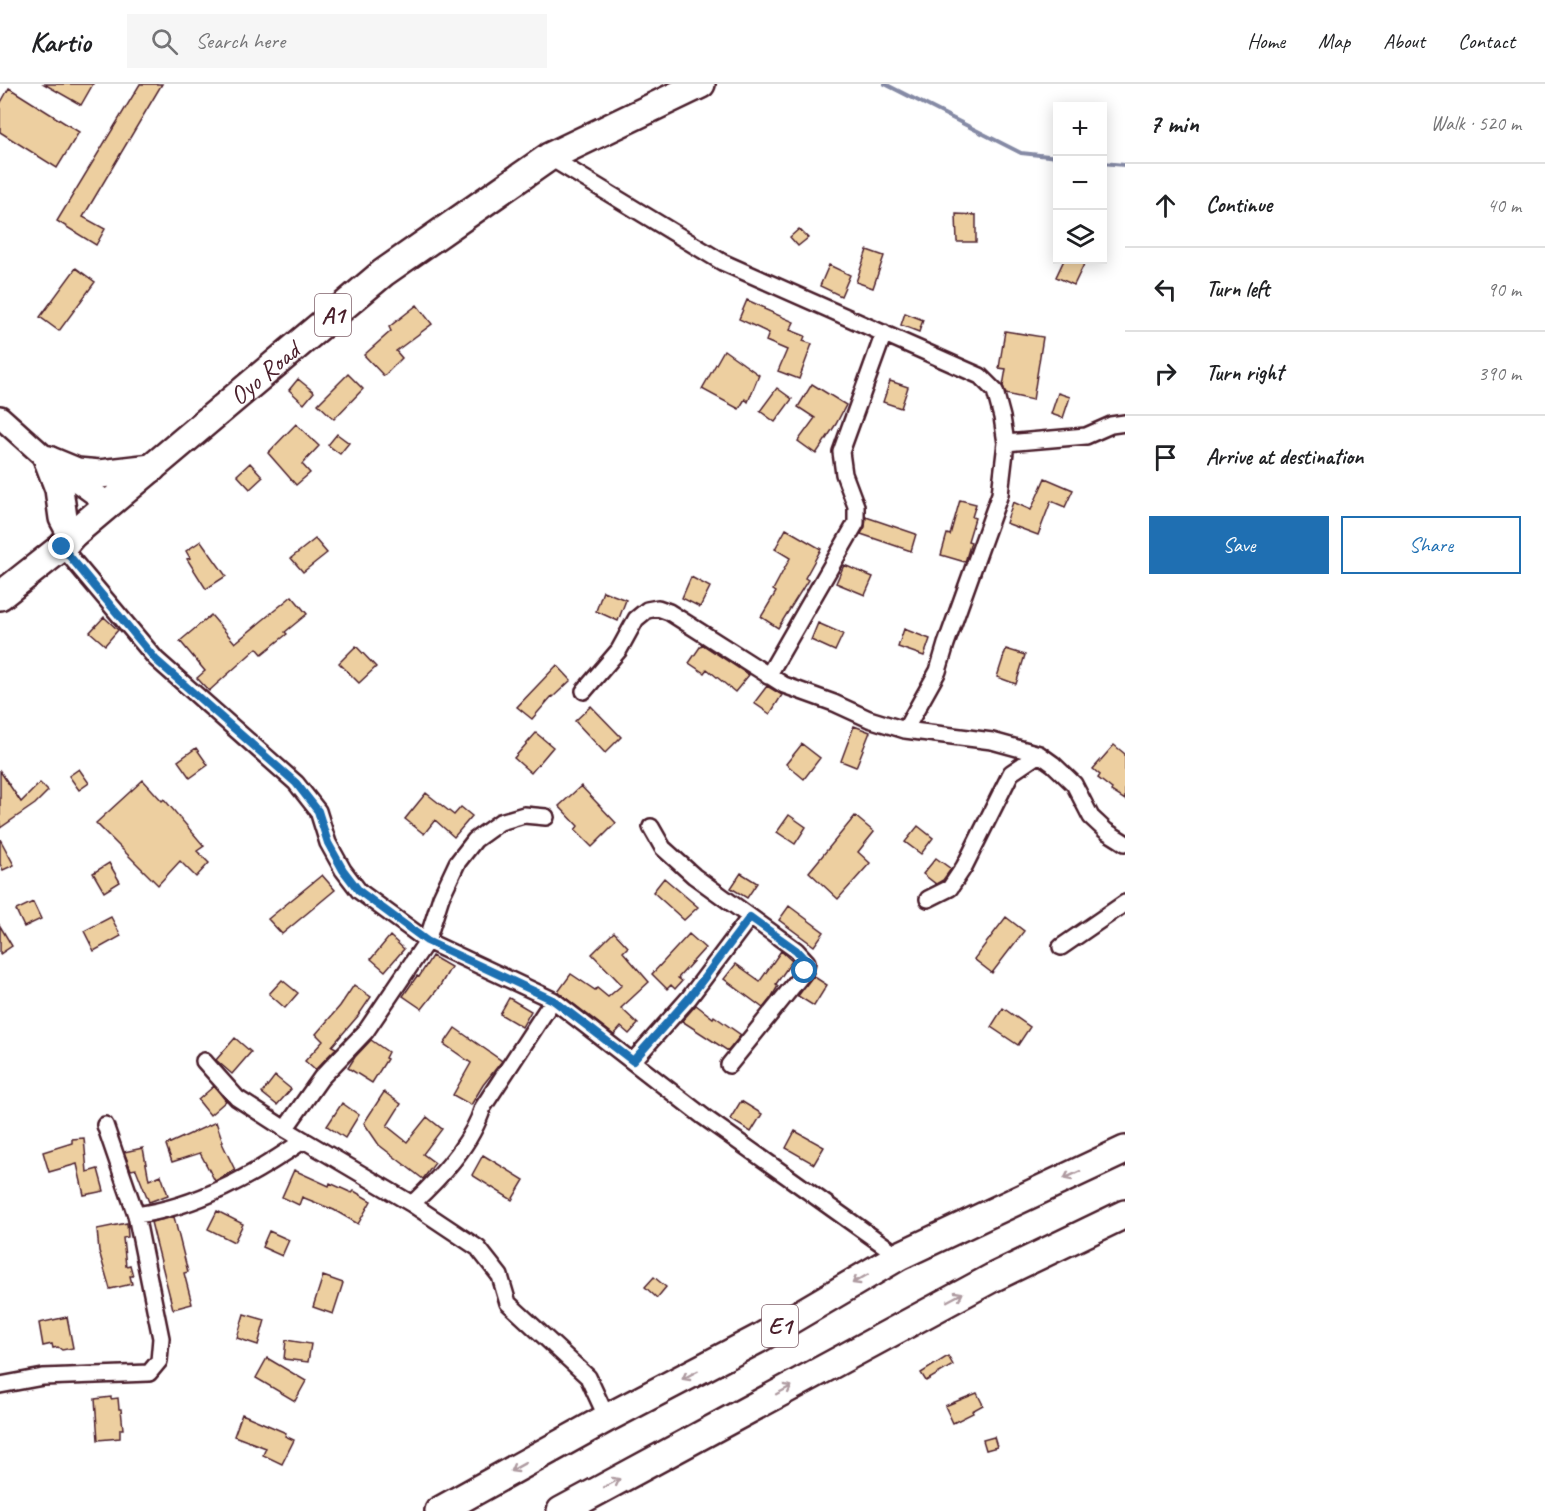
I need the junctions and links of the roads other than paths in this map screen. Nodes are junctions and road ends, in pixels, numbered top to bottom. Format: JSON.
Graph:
{"nodes":[{"id":1,"x":700,"y":84,"type":"edge"},
{"id":2,"x":549,"y":157,"type":"junction"},
{"id":3,"x":884,"y":333,"type":"junction"},
{"id":4,"x":0,"y":417,"type":"edge"},
{"id":5,"x":1125,"y":423,"type":"edge"},
{"id":6,"x":1006,"y":443,"type":"junction"},
{"id":7,"x":48,"y":460,"type":"junction"},
{"id":8,"x":152,"y":468,"type":"junction"},
{"id":9,"x":110,"y":505,"type":"junction"},
{"id":10,"x":67,"y":541,"type":"junction"},
{"id":11,"x":0,"y":596,"type":"edge"},
{"id":12,"x":768,"y":676,"type":"junction"},
{"id":13,"x":584,"y":691,"type":"dead end"},
{"id":14,"x":905,"y":730,"type":"junction"},
{"id":15,"x":1039,"y":754,"type":"junction"},
{"id":16,"x":546,"y":817,"type":"dead end"},
{"id":17,"x":651,"y":827,"type":"dead end"},
{"id":18,"x":1125,"y":843,"type":"edge"},
{"id":19,"x":928,"y":899,"type":"dead end"},
{"id":20,"x":1125,"y":903,"type":"edge"},
{"id":21,"x":750,"y":917,"type":"junction"},
{"id":22,"x":427,"y":941,"type":"junction"},
{"id":23,"x":1061,"y":947,"type":"dead end"},
{"id":24,"x":553,"y":1000,"type":"junction"},
{"id":25,"x":204,"y":1061,"type":"dead end"},
{"id":26,"x":633,"y":1061,"type":"junction"},
{"id":27,"x":729,"y":1065,"type":"dead end"},
{"id":28,"x":105,"y":1125,"type":"dead end"},
{"id":29,"x":285,"y":1129,"type":"junction"},
{"id":30,"x":304,"y":1140,"type":"junction"},
{"id":31,"x":1125,"y":1150,"type":"edge"},
{"id":32,"x":412,"y":1204,"type":"junction"},
{"id":33,"x":1125,"y":1214,"type":"edge"},
{"id":34,"x":136,"y":1215,"type":"junction"},
{"id":35,"x":899,"y":1256,"type":"junction"},
{"id":36,"x":0,"y":1385,"type":"edge"},
{"id":37,"x":607,"y":1419,"type":"junction"},
{"id":38,"x":439,"y":1511,"type":"edge"},
{"id":39,"x":561,"y":1511,"type":"edge"}],
"edges":[{"from":1,"to":2,"type":"highway","name":"Oyo Road","number":"A1"},
{"from":2,"to":3,"type":"street"},
{"from":2,"to":8,"type":"highway","name":"Oyo Road","number":"A1"},
{"from":3,"to":6,"type":"street"},
{"from":3,"to":12,"type":"street"},
{"from":4,"to":7,"type":"street"},
{"from":5,"to":6,"type":"street"},
{"from":6,"to":14,"type":"street"},
{"from":7,"to":8,"type":"highway"},
{"from":7,"to":9,"type":"street"},
{"from":7,"to":10,"type":"highway"},
{"from":8,"to":9,"type":"highway","name":"Oyo Road","number":"A1"},
{"from":9,"to":10,"type":"highway","name":"Oyo Road","number":"A1"},
{"from":10,"to":11,"type":"highway","name":"Oyo Road","number":"A1"},
{"from":10,"to":22,"type":"street"},
{"from":12,"to":13,"type":"street"},
{"from":12,"to":14,"type":"street"},
{"from":14,"to":15,"type":"street"},
{"from":15,"to":18,"type":"street"},
{"from":15,"to":19,"type":"street"},
{"from":16,"to":22,"type":"street"},
{"from":17,"to":21,"type":"street"},
{"from":20,"to":23,"type":"street"},
{"from":21,"to":26,"type":"street"},
{"from":21,"to":27,"type":"street"},
{"from":22,"to":24,"type":"street"},
{"from":22,"to":29,"type":"street"},
{"from":24,"to":26,"type":"street"},
{"from":24,"to":32,"type":"street"},
{"from":25,"to":29,"type":"street"},
{"from":26,"to":35,"type":"street"},
{"from":28,"to":34,"type":"street"},
{"from":29,"to":30,"type":"street"},
{"from":30,"to":32,"type":"street"},
{"from":30,"to":34,"type":"street"},
{"from":31,"to":35,"type":"highway","number":"E1","one_way":true},
{"from":32,"to":37,"type":"street"},
{"from":39,"to":33,"type":"highway","number":"E1","one_way":true},
{"from":34,"to":36,"type":"street"},
{"from":35,"to":37,"type":"highway","number":"E1","one_way":true},
{"from":37,"to":38,"type":"highway","number":"E1","one_way":true}]}
